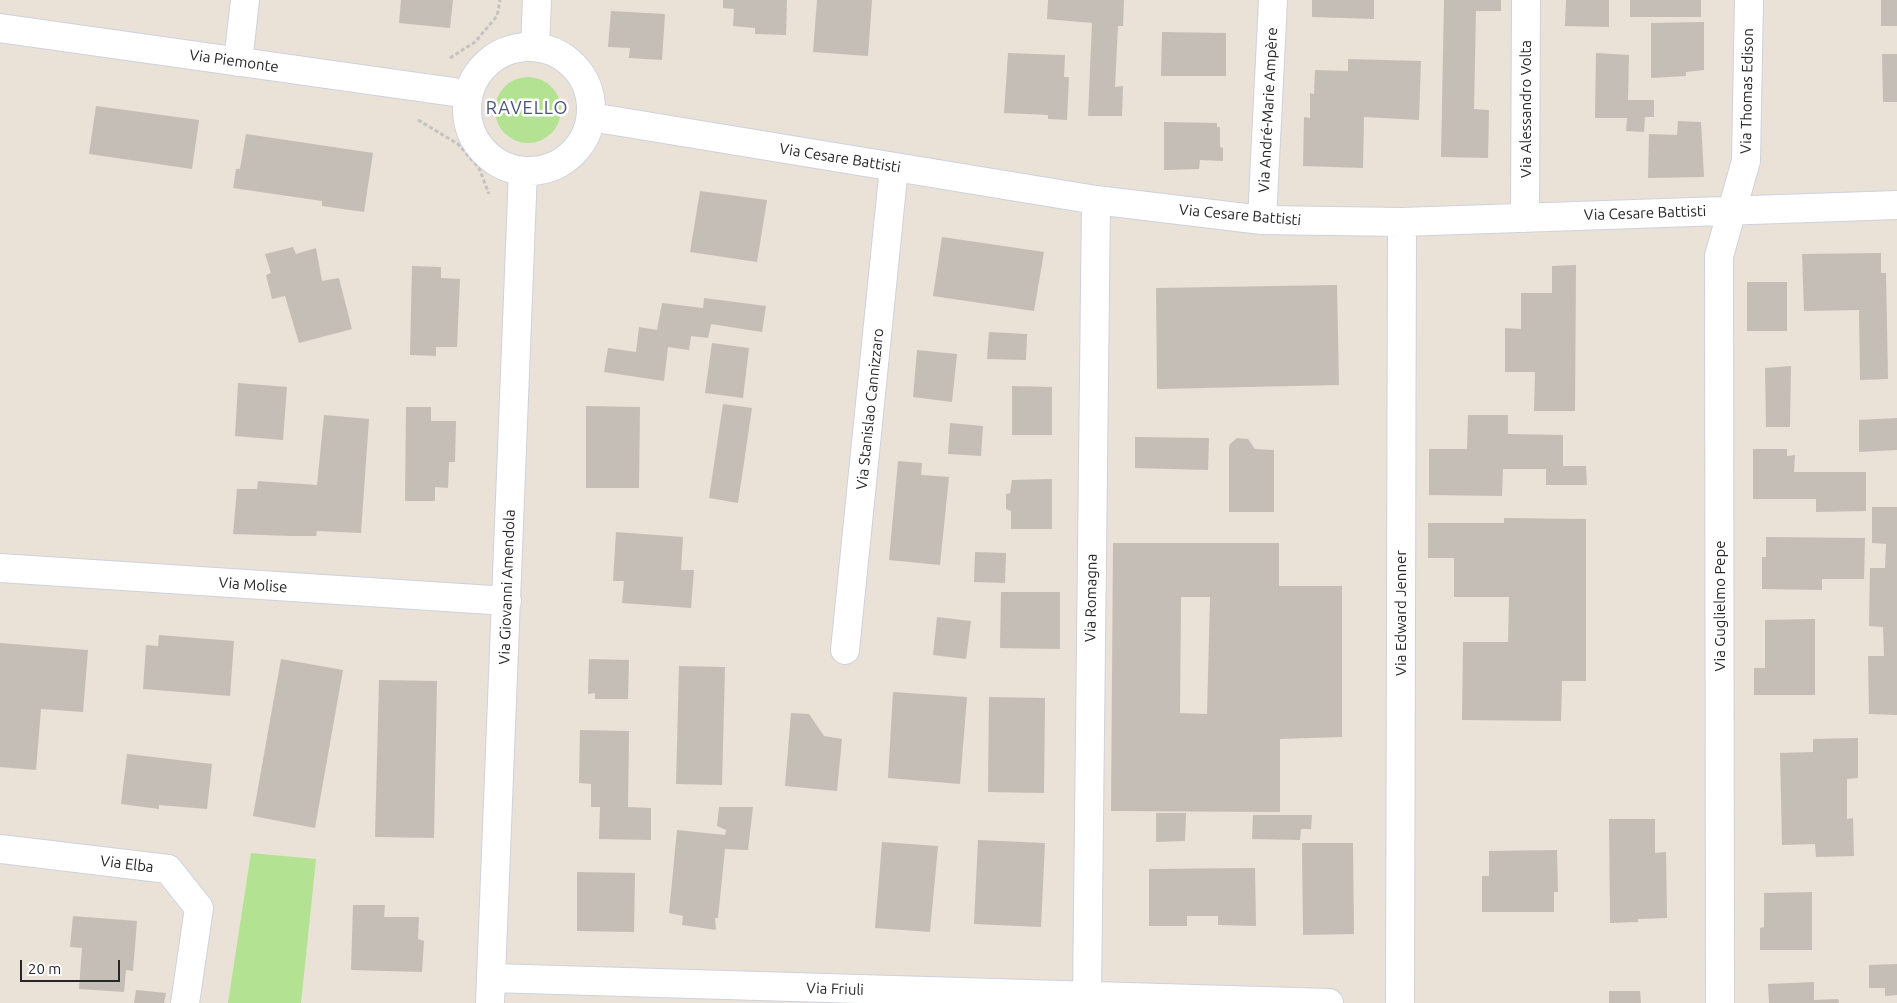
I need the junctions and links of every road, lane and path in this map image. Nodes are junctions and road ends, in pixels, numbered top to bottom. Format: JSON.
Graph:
{"nodes":[{"id":1,"x":245,"y":0,"type":"edge"},
{"id":2,"x":500,"y":0,"type":"edge"},
{"id":3,"x":537,"y":0,"type":"edge"},
{"id":4,"x":1273,"y":0,"type":"edge"},
{"id":5,"x":1526,"y":0,"type":"edge"},
{"id":6,"x":1749,"y":0,"type":"edge"},
{"id":7,"x":0,"y":28,"type":"edge"},
{"id":8,"x":535,"y":47,"type":"junction"},
{"id":9,"x":442,"y":59,"type":"dead end"},
{"id":10,"x":238,"y":62,"type":"junction"},
{"id":11,"x":410,"y":86,"type":"junction"},
{"id":12,"x":468,"y":94,"type":"junction"},
{"id":13,"x":591,"y":117,"type":"junction"},
{"id":14,"x":894,"y":167,"type":"junction"},
{"id":15,"x":522,"y":171,"type":"junction"},
{"id":16,"x":492,"y":199,"type":"dead end"},
{"id":17,"x":1096,"y":200,"type":"junction"},
{"id":18,"x":1897,"y":205,"type":"edge"},
{"id":19,"x":1732,"y":210,"type":"junction"},
{"id":20,"x":1525,"y":218,"type":"junction"},
{"id":21,"x":1262,"y":220,"type":"junction"},
{"id":22,"x":1402,"y":222,"type":"junction"},
{"id":23,"x":0,"y":568,"type":"edge"},
{"id":24,"x":507,"y":601,"type":"junction"},
{"id":25,"x":845,"y":650,"type":"dead end"},
{"id":26,"x":0,"y":849,"type":"edge"},
{"id":27,"x":490,"y":990,"type":"edge"},
{"id":28,"x":1087,"y":996,"type":"junction"},
{"id":29,"x":185,"y":1003,"type":"edge"},
{"id":30,"x":1329,"y":1003,"type":"edge"},
{"id":31,"x":1400,"y":1003,"type":"edge"},
{"id":32,"x":1720,"y":1003,"type":"edge"}],
"edges":[{"from":1,"to":10,"type":"street"},
{"from":2,"to":9,"type":"path"},
{"from":3,"to":8,"type":"street"},
{"from":4,"to":21,"type":"street","name":"Via André-Marie Ampère"},
{"from":5,"to":20,"type":"street","name":"Via Alessandro Volta"},
{"from":6,"to":19,"type":"street","name":"Via Thomas Edison"},
{"from":7,"to":10,"type":"street","name":"Via Piemonte"},
{"from":8,"to":12,"type":"street"},
{"from":8,"to":13,"type":"street"},
{"from":10,"to":11,"type":"street","name":"Via Piemonte"},
{"from":11,"to":12,"type":"street","name":"Via Piemonte"},
{"from":11,"to":16,"type":"path"},
{"from":12,"to":15,"type":"street"},
{"from":13,"to":14,"type":"street","name":"Via Cesare Battisti"},
{"from":13,"to":15,"type":"street"},
{"from":14,"to":17,"type":"street","name":"Via Cesare Battisti"},
{"from":14,"to":25,"type":"street","name":"Via Stanislao Cannizzaro"},
{"from":15,"to":24,"type":"street","name":"Via Giovanni Amendola"},
{"from":17,"to":21,"type":"street","name":"Via Cesare Battisti"},
{"from":17,"to":28,"type":"street","name":"Via Romagna"},
{"from":18,"to":19,"type":"street","name":"Via Cesare Battisti"},
{"from":19,"to":20,"type":"street","name":"Via Cesare Battisti"},
{"from":19,"to":32,"type":"street","name":"Via Guglielmo Pepe"},
{"from":20,"to":22,"type":"street","name":"Via Cesare Battisti"},
{"from":21,"to":22,"type":"street","name":"Via Cesare Battisti"},
{"from":22,"to":31,"type":"street","name":"Via Edward Jenner"},
{"from":23,"to":24,"type":"street","name":"Via Molise"},
{"from":24,"to":27,"type":"street","name":"Via Giovanni Amendola"},
{"from":26,"to":29,"type":"street","name":"Via Elba"},
{"from":27,"to":28,"type":"street","name":"Via Friuli"},
{"from":28,"to":30,"type":"street","name":"Via Friuli"}]}
